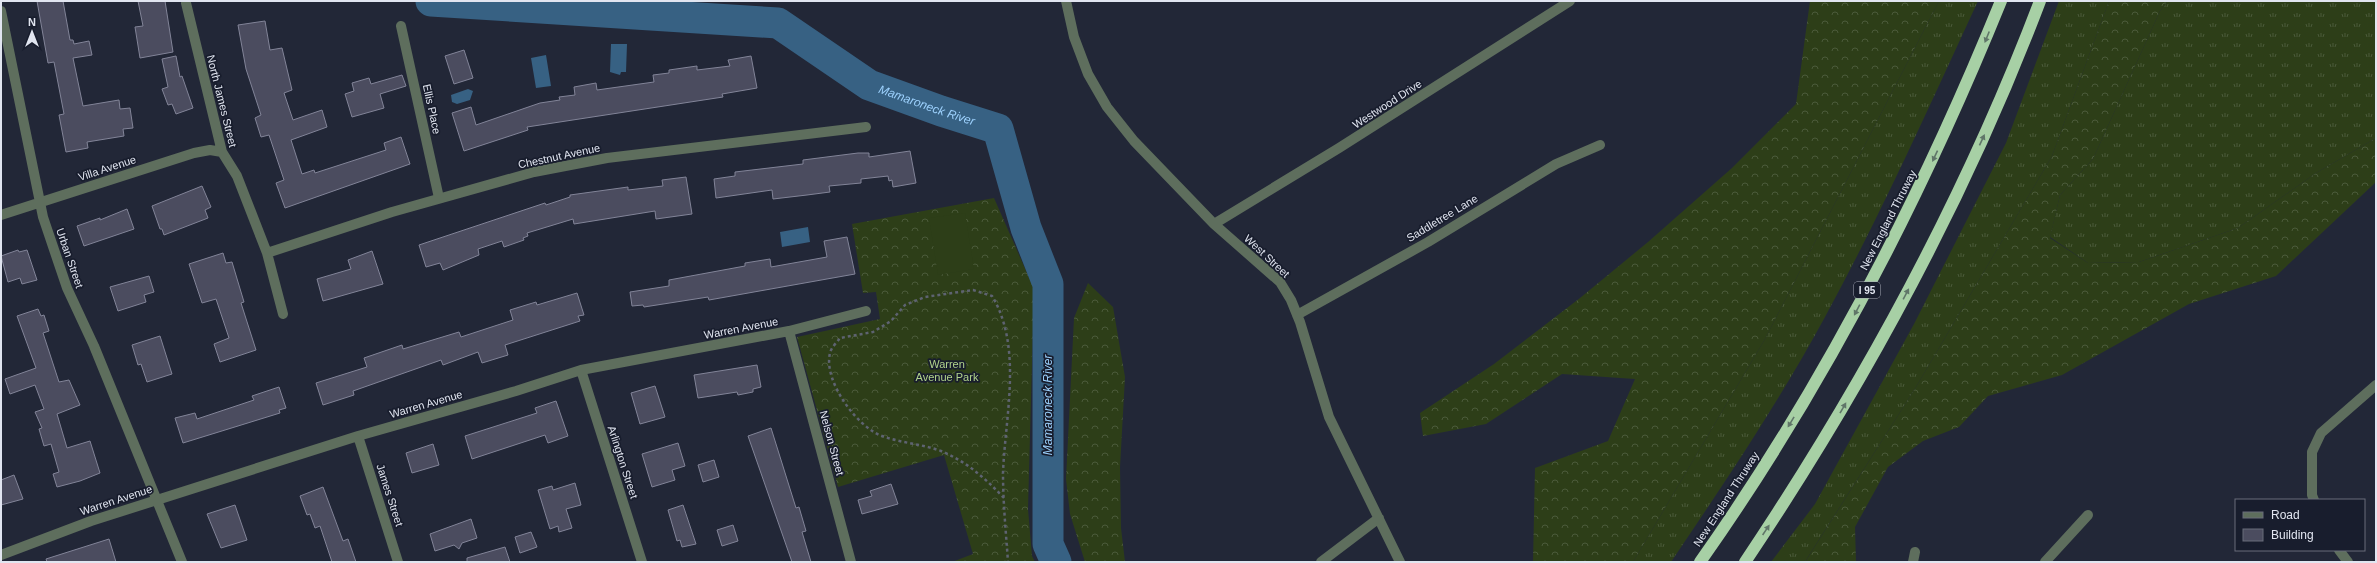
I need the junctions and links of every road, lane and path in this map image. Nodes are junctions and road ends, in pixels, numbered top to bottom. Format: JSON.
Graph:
{"nodes":[{"id":1,"x":1066,"y":1,"type":"edge"},
{"id":2,"x":1570,"y":1,"type":"edge"},
{"id":3,"x":2001,"y":1,"type":"edge"},
{"id":4,"x":2040,"y":1,"type":"edge"},
{"id":5,"x":186,"y":3,"type":"dead end"},
{"id":6,"x":1,"y":11,"type":"edge"},
{"id":7,"x":401,"y":26,"type":"dead end"},
{"id":8,"x":866,"y":127,"type":"dead end"},
{"id":9,"x":1600,"y":144,"type":"dead end"},
{"id":10,"x":222,"y":152,"type":"junction"},
{"id":11,"x":440,"y":198,"type":"junction"},
{"id":12,"x":40,"y":202,"type":"junction"},
{"id":13,"x":1,"y":215,"type":"edge"},
{"id":14,"x":1214,"y":224,"type":"junction"},
{"id":15,"x":267,"y":253,"type":"junction"},
{"id":16,"x":866,"y":311,"type":"dead end"},
{"id":17,"x":283,"y":314,"type":"dead end"},
{"id":18,"x":1297,"y":315,"type":"junction"},
{"id":19,"x":790,"y":331,"type":"junction"},
{"id":20,"x":581,"y":370,"type":"junction"},
{"id":21,"x":2376,"y":385,"type":"edge"},
{"id":22,"x":358,"y":436,"type":"junction"},
{"id":23,"x":1004,"y":498,"type":"junction"},
{"id":24,"x":2314,"y":499,"type":"edge"},
{"id":25,"x":156,"y":500,"type":"junction"},
{"id":26,"x":2088,"y":515,"type":"dead end"},
{"id":27,"x":1379,"y":518,"type":"junction"},
{"id":28,"x":2340,"y":551,"type":"edge"},
{"id":29,"x":1,"y":555,"type":"edge"},
{"id":30,"x":182,"y":562,"type":"edge"},
{"id":31,"x":398,"y":562,"type":"edge"},
{"id":32,"x":642,"y":562,"type":"edge"},
{"id":33,"x":851,"y":562,"type":"edge"},
{"id":34,"x":1008,"y":562,"type":"edge"},
{"id":35,"x":1321,"y":562,"type":"edge"},
{"id":36,"x":1400,"y":562,"type":"edge"},
{"id":37,"x":1700,"y":562,"type":"edge"},
{"id":38,"x":1745,"y":562,"type":"edge"},
{"id":39,"x":2045,"y":562,"type":"edge"},
{"id":40,"x":2348,"y":562,"type":"edge"}],
"edges":[{"from":1,"to":14,"type":"street","name":"West Street"},
{"from":2,"to":14,"type":"street","name":"Westwood Drive"},
{"from":3,"to":37,"type":"highway","name":"New England Thruway","number":"I 95","one_way":true},
{"from":38,"to":4,"type":"highway","one_way":true},
{"from":5,"to":10,"type":"street","name":"North James Street"},
{"from":6,"to":12,"type":"street","name":"Urban Street"},
{"from":7,"to":11,"type":"street","name":"Ellis Place"},
{"from":8,"to":11,"type":"street","name":"Chestnut Avenue"},
{"from":9,"to":18,"type":"street","name":"Saddletree Lane"},
{"from":10,"to":12,"type":"street","name":"Villa Avenue"},
{"from":10,"to":15,"type":"street","name":"North James Street"},
{"from":11,"to":15,"type":"street","name":"Chestnut Avenue"},
{"from":12,"to":13,"type":"street","name":"Villa Avenue"},
{"from":12,"to":25,"type":"street","name":"Urban Street"},
{"from":14,"to":18,"type":"street","name":"West Street"},
{"from":15,"to":17,"type":"street","name":"North James Street"},
{"from":16,"to":19,"type":"street","name":"Warren Avenue"},
{"from":18,"to":27,"type":"street","name":"West Street"},
{"from":19,"to":20,"type":"street","name":"Warren Avenue"},
{"from":19,"to":33,"type":"street","name":"Nelson Street"},
{"from":20,"to":22,"type":"street","name":"Warren Avenue"},
{"from":20,"to":32,"type":"street","name":"Arlington Street"},
{"from":21,"to":24,"type":"street"},
{"from":22,"to":25,"type":"street","name":"Warren Avenue"},
{"from":22,"to":31,"type":"street","name":"James Street"},
{"from":23,"to":23,"type":"path"},
{"from":23,"to":34,"type":"path"},
{"from":25,"to":29,"type":"street","name":"Warren Avenue"},
{"from":25,"to":30,"type":"street","name":"Urban Street"},
{"from":26,"to":39,"type":"street"},
{"from":27,"to":35,"type":"street"},
{"from":27,"to":36,"type":"street","name":"West Street"},
{"from":28,"to":40,"type":"street"}]}
